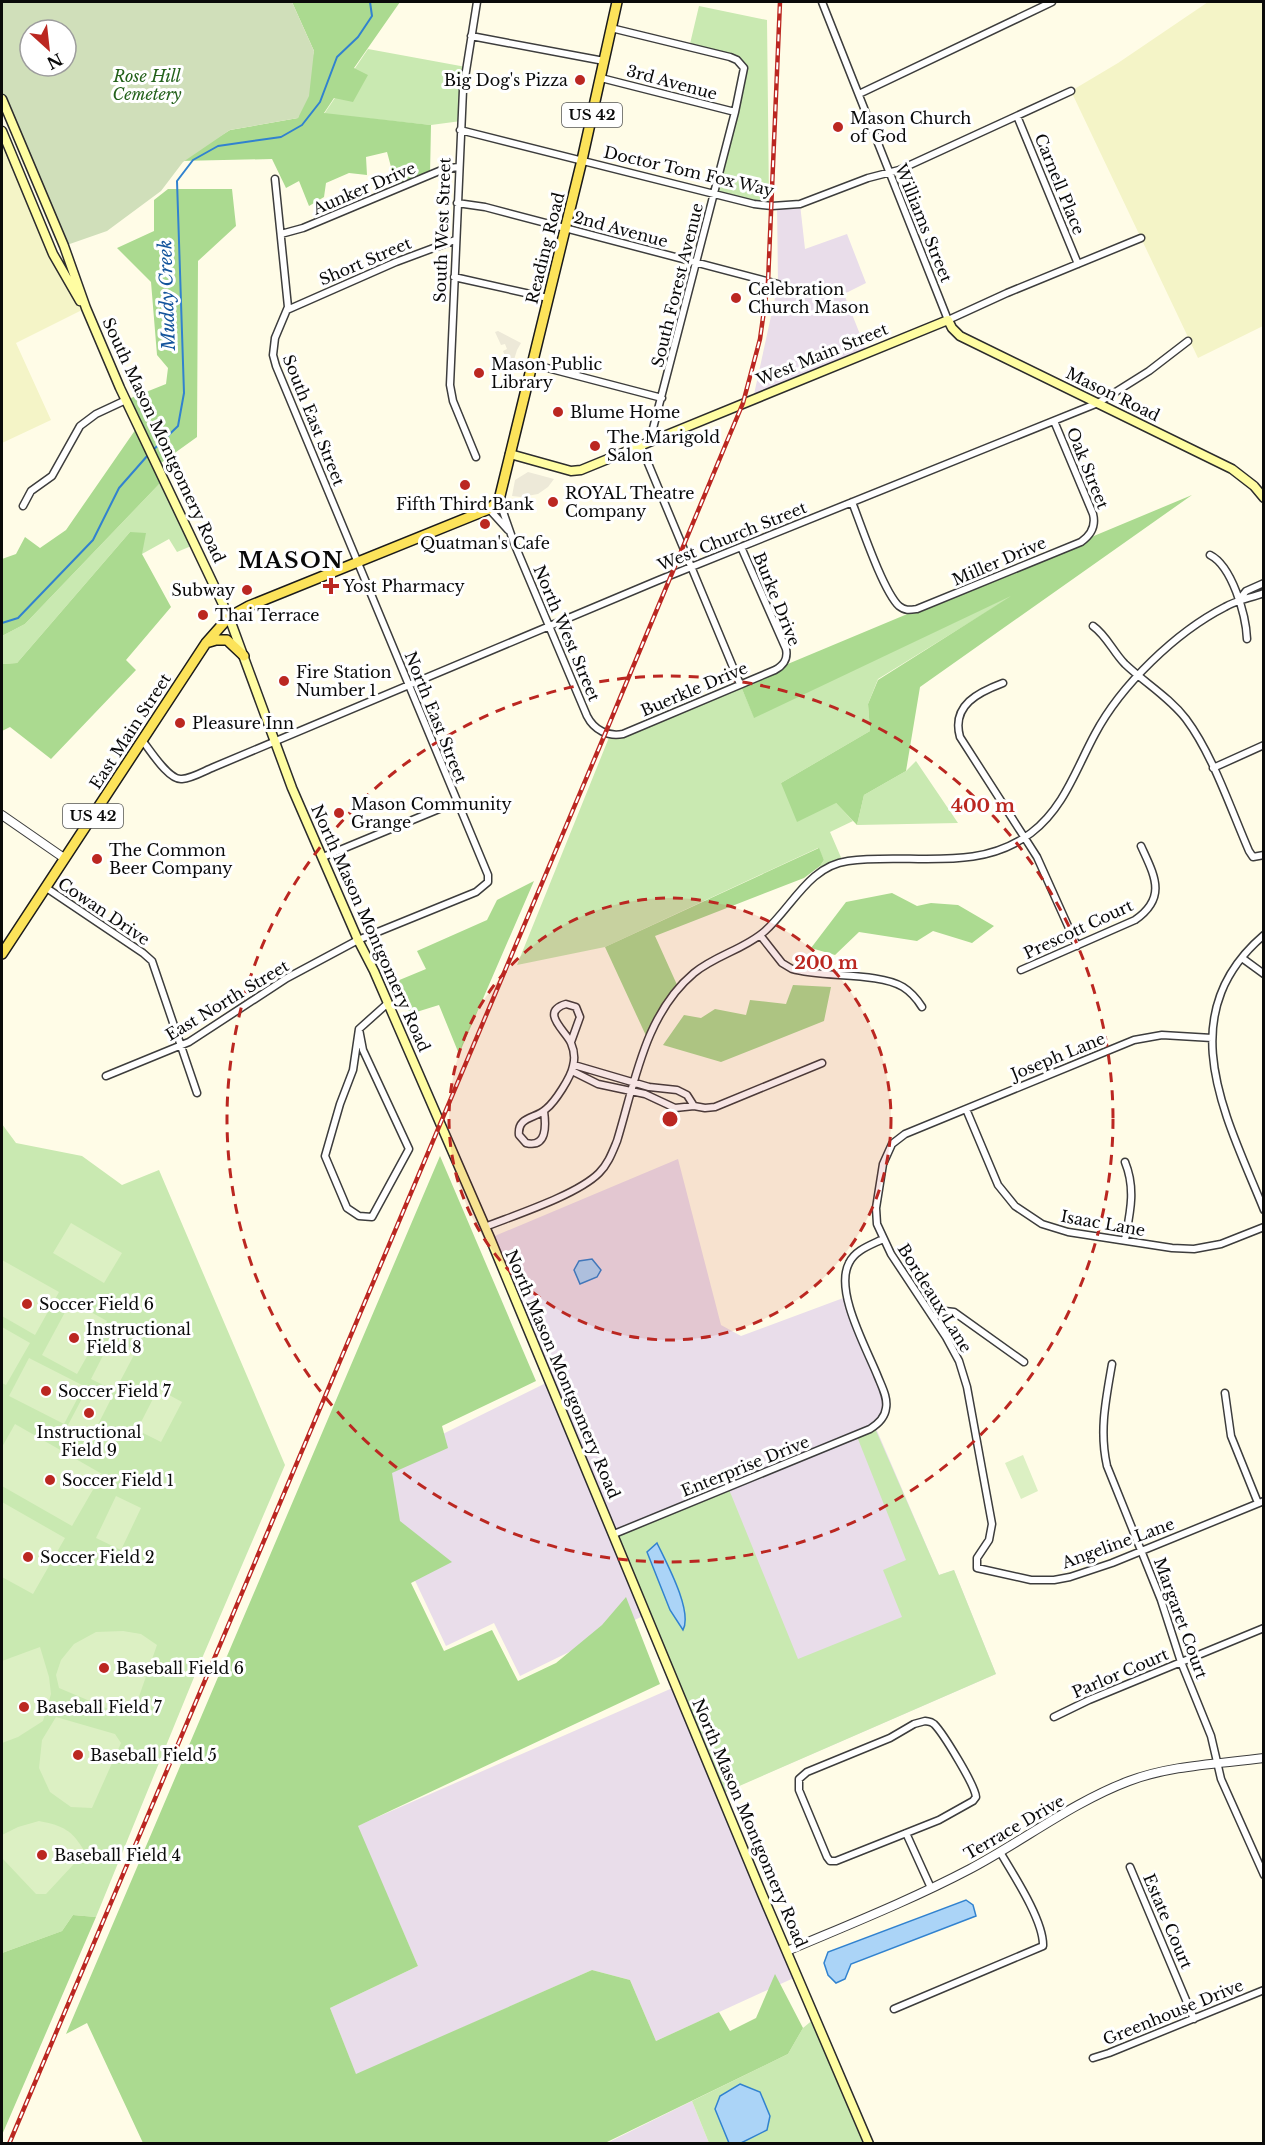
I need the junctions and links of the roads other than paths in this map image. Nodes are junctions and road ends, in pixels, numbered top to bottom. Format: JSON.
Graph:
{"nodes":[{"id":1,"x":477,"y":2,"type":"edge"},
{"id":2,"x":617,"y":2,"type":"edge"},
{"id":3,"x":822,"y":2,"type":"edge"},
{"id":4,"x":1052,"y":2,"type":"edge"},
{"id":5,"x":611,"y":28,"type":"junction"},
{"id":6,"x":471,"y":36,"type":"junction"},
{"id":7,"x":604,"y":61,"type":"junction"},
{"id":8,"x":601,"y":78,"type":"junction"},
{"id":9,"x":1071,"y":91,"type":"dead end"},
{"id":10,"x":859,"y":94,"type":"junction"},
{"id":11,"x":2,"y":99,"type":"edge"},
{"id":12,"x":735,"y":112,"type":"junction"},
{"id":13,"x":1017,"y":116,"type":"junction"},
{"id":14,"x":460,"y":130,"type":"junction"},
{"id":15,"x":2,"y":131,"type":"edge"},
{"id":16,"x":582,"y":160,"type":"junction"},
{"id":17,"x":458,"y":167,"type":"junction"},
{"id":18,"x":889,"y":172,"type":"junction"},
{"id":19,"x":275,"y":179,"type":"dead end"},
{"id":20,"x":715,"y":194,"type":"junction"},
{"id":21,"x":457,"y":203,"type":"junction"},
{"id":22,"x":565,"y":229,"type":"junction"},
{"id":23,"x":281,"y":234,"type":"junction"},
{"id":24,"x":1141,"y":238,"type":"dead end"},
{"id":25,"x":455,"y":240,"type":"junction"},
{"id":26,"x":697,"y":263,"type":"junction"},
{"id":27,"x":1078,"y":264,"type":"junction"},
{"id":28,"x":454,"y":277,"type":"junction"},
{"id":29,"x":778,"y":284,"type":"dead end"},
{"id":30,"x":548,"y":298,"type":"junction"},
{"id":31,"x":86,"y":308,"type":"junction"},
{"id":32,"x":287,"y":310,"type":"junction"},
{"id":33,"x":948,"y":320,"type":"junction"},
{"id":34,"x":1188,"y":341,"type":"dead end"},
{"id":35,"x":532,"y":364,"type":"junction"},
{"id":36,"x":662,"y":398,"type":"junction"},
{"id":37,"x":126,"y":400,"type":"junction"},
{"id":38,"x":1098,"y":403,"type":"junction"},
{"id":39,"x":1054,"y":421,"type":"junction"},
{"id":40,"x":650,"y":440,"type":"junction"},
{"id":41,"x":640,"y":444,"type":"junction"},
{"id":42,"x":510,"y":454,"type":"junction"},
{"id":43,"x":476,"y":457,"type":"dead end"},
{"id":44,"x":1263,"y":498,"type":"edge"},
{"id":45,"x":499,"y":500,"type":"junction"},
{"id":46,"x":852,"y":502,"type":"junction"},
{"id":47,"x":22,"y":506,"type":"dead end"},
{"id":48,"x":489,"y":509,"type":"junction"},
{"id":49,"x":1094,"y":526,"type":"joint"},
{"id":50,"x":510,"y":533,"type":"junction"},
{"id":51,"x":741,"y":547,"type":"junction"},
{"id":52,"x":1210,"y":555,"type":"dead end"},
{"id":53,"x":358,"y":562,"type":"junction"},
{"id":54,"x":692,"y":567,"type":"junction"},
{"id":55,"x":1263,"y":583,"type":"edge"},
{"id":56,"x":1263,"y":593,"type":"edge"},
{"id":57,"x":1239,"y":600,"type":"junction"},
{"id":58,"x":229,"y":617,"type":"junction"},
{"id":59,"x":1093,"y":626,"type":"dead end"},
{"id":60,"x":550,"y":627,"type":"junction"},
{"id":61,"x":1247,"y":639,"type":"dead end"},
{"id":62,"x":206,"y":644,"type":"junction"},
{"id":63,"x":244,"y":656,"type":"junction"},
{"id":64,"x":785,"y":662,"type":"joint"},
{"id":65,"x":1139,"y":676,"type":"junction"},
{"id":66,"x":1003,"y":683,"type":"dead end"},
{"id":67,"x":740,"y":684,"type":"junction"},
{"id":68,"x":409,"y":685,"type":"junction"},
{"id":69,"x":610,"y":735,"type":"joint"},
{"id":70,"x":142,"y":740,"type":"junction"},
{"id":71,"x":275,"y":741,"type":"junction"},
{"id":72,"x":1263,"y":745,"type":"edge"},
{"id":73,"x":1213,"y":768,"type":"junction"},
{"id":74,"x":456,"y":802,"type":"junction"},
{"id":75,"x":2,"y":815,"type":"edge"},
{"id":76,"x":1025,"y":837,"type":"junction"},
{"id":77,"x":1141,"y":846,"type":"dead end"},
{"id":78,"x":1263,"y":855,"type":"edge"},
{"id":79,"x":323,"y":857,"type":"junction"},
{"id":80,"x":64,"y":858,"type":"junction"},
{"id":81,"x":488,"y":882,"type":"joint"},
{"id":82,"x":45,"y":887,"type":"junction"},
{"id":83,"x":760,"y":935,"type":"junction"},
{"id":84,"x":1263,"y":936,"type":"edge"},
{"id":85,"x":358,"y":940,"type":"junction"},
{"id":86,"x":1077,"y":946,"type":"junction"},
{"id":87,"x":2,"y":954,"type":"edge"},
{"id":88,"x":1242,"y":958,"type":"junction"},
{"id":89,"x":1021,"y":970,"type":"dead end"},
{"id":90,"x":1263,"y":974,"type":"edge"},
{"id":91,"x":388,"y":1003,"type":"junction"},
{"id":92,"x":922,"y":1007,"type":"dead end"},
{"id":93,"x":359,"y":1029,"type":"junction"},
{"id":94,"x":1212,"y":1038,"type":"junction"},
{"id":95,"x":570,"y":1042,"type":"junction"},
{"id":96,"x":181,"y":1046,"type":"junction"},
{"id":97,"x":822,"y":1063,"type":"dead end"},
{"id":98,"x":573,"y":1068,"type":"junction"},
{"id":99,"x":106,"y":1076,"type":"dead end"},
{"id":100,"x":635,"y":1083,"type":"junction"},
{"id":101,"x":632,"y":1090,"type":"junction"},
{"id":102,"x":197,"y":1093,"type":"dead end"},
{"id":103,"x":694,"y":1106,"type":"junction"},
{"id":104,"x":966,"y":1109,"type":"junction"},
{"id":105,"x":544,"y":1111,"type":"junction"},
{"id":106,"x":920,"y":1127,"type":"joint"},
{"id":107,"x":1125,"y":1162,"type":"dead end"},
{"id":108,"x":1263,"y":1210,"type":"edge"},
{"id":109,"x":485,"y":1227,"type":"junction"},
{"id":110,"x":1263,"y":1227,"type":"edge"},
{"id":111,"x":883,"y":1239,"type":"junction"},
{"id":112,"x":1125,"y":1240,"type":"junction"},
{"id":113,"x":933,"y":1317,"type":"junction"},
{"id":114,"x":1024,"y":1362,"type":"dead end"},
{"id":115,"x":1112,"y":1364,"type":"dead end"},
{"id":116,"x":1225,"y":1393,"type":"dead end"},
{"id":117,"x":1261,"y":1502,"type":"edge"},
{"id":118,"x":614,"y":1534,"type":"junction"},
{"id":119,"x":1142,"y":1551,"type":"junction"},
{"id":120,"x":977,"y":1568,"type":"joint"},
{"id":121,"x":1263,"y":1628,"type":"edge"},
{"id":122,"x":1182,"y":1662,"type":"junction"},
{"id":123,"x":1054,"y":1717,"type":"dead end"},
{"id":124,"x":1263,"y":1758,"type":"edge"},
{"id":125,"x":1218,"y":1764,"type":"junction"},
{"id":126,"x":906,"y":1833,"type":"junction"},
{"id":127,"x":1000,"y":1852,"type":"junction"},
{"id":128,"x":1130,"y":1867,"type":"dead end"},
{"id":129,"x":1263,"y":1875,"type":"edge"},
{"id":130,"x":931,"y":1888,"type":"junction"},
{"id":131,"x":787,"y":1951,"type":"junction"},
{"id":132,"x":1263,"y":1990,"type":"edge"},
{"id":133,"x":894,"y":2009,"type":"dead end"},
{"id":134,"x":1194,"y":2019,"type":"junction"},
{"id":135,"x":1093,"y":2058,"type":"dead end"},
{"id":136,"x":869,"y":2144,"type":"edge"}],
"edges":[{"from":1,"to":6,"type":"street","name":"South West Street"},
{"from":2,"to":5,"type":"main road","name":"Reading Road","number":"US 42"},
{"from":3,"to":10,"type":"street","name":"Williams Street"},
{"from":4,"to":10,"type":"street"},
{"from":5,"to":7,"type":"main road","name":"Reading Road","number":"US 42"},
{"from":5,"to":12,"type":"street","name":"South Forest Avenue"},
{"from":6,"to":7,"type":"street","name":"3rd Avenue"},
{"from":6,"to":14,"type":"street","name":"South West Street"},
{"from":7,"to":8,"type":"main road","name":"Reading Road","number":"US 42"},
{"from":8,"to":12,"type":"street","name":"3rd Avenue"},
{"from":8,"to":16,"type":"main road","name":"Reading Road","number":"US 42"},
{"from":9,"to":13,"type":"street","name":"Doctor Tom Fox Way"},
{"from":10,"to":18,"type":"street","name":"Williams Street"},
{"from":11,"to":31,"type":"main road","name":"South Mason Montgomery Road"},
{"from":12,"to":20,"type":"street","name":"South Forest Avenue"},
{"from":13,"to":18,"type":"street","name":"Doctor Tom Fox Way"},
{"from":13,"to":27,"type":"street","name":"Carnell Place"},
{"from":14,"to":16,"type":"street","name":"Doctor Tom Fox Way"},
{"from":14,"to":17,"type":"street","name":"South West Street"},
{"from":15,"to":31,"type":"main road","name":"South Mason Montgomery Road"},
{"from":16,"to":20,"type":"street","name":"Doctor Tom Fox Way"},
{"from":16,"to":22,"type":"main road","name":"Reading Road","number":"US 42"},
{"from":17,"to":21,"type":"street","name":"South West Street"},
{"from":17,"to":23,"type":"street","name":"Aunker Drive"},
{"from":18,"to":20,"type":"street","name":"Doctor Tom Fox Way"},
{"from":18,"to":33,"type":"street","name":"Williams Street"},
{"from":19,"to":23,"type":"street","name":"South East Street"},
{"from":20,"to":26,"type":"street","name":"South Forest Avenue"},
{"from":21,"to":22,"type":"street","name":"2nd Avenue"},
{"from":21,"to":25,"type":"street","name":"South West Street"},
{"from":22,"to":26,"type":"street","name":"2nd Avenue"},
{"from":22,"to":30,"type":"main road","name":"Reading Road","number":"US 42"},
{"from":23,"to":32,"type":"street","name":"South East Street"},
{"from":24,"to":27,"type":"street","name":"West Main Street"},
{"from":25,"to":28,"type":"street","name":"South West Street"},
{"from":25,"to":32,"type":"street","name":"Short Street"},
{"from":26,"to":29,"type":"street","name":"2nd Avenue"},
{"from":26,"to":36,"type":"street","name":"South Forest Avenue"},
{"from":27,"to":33,"type":"street","name":"West Main Street"},
{"from":28,"to":30,"type":"street"},
{"from":28,"to":43,"type":"street","name":"South West Street"},
{"from":30,"to":35,"type":"main road","name":"Reading Road","number":"US 42"},
{"from":31,"to":37,"type":"main road","name":"South Mason Montgomery Road"},
{"from":32,"to":53,"type":"street","name":"South East Street"},
{"from":33,"to":38,"type":"main road","name":"Mason Road"},
{"from":33,"to":40,"type":"main road","name":"West Main Street"},
{"from":34,"to":38,"type":"street","name":"West Church Street"},
{"from":35,"to":36,"type":"street"},
{"from":35,"to":42,"type":"main road","name":"Reading Road","number":"US 42"},
{"from":36,"to":40,"type":"street","name":"South Forest Avenue"},
{"from":37,"to":47,"type":"street"},
{"from":37,"to":58,"type":"main road","name":"South Mason Montgomery Road"},
{"from":38,"to":39,"type":"street","name":"West Church Street"},
{"from":38,"to":44,"type":"main road","name":"Mason Road"},
{"from":39,"to":46,"type":"street","name":"West Church Street"},
{"from":39,"to":49,"type":"street","name":"Oak Street"},
{"from":40,"to":41,"type":"main road","name":"West Main Street"},
{"from":41,"to":42,"type":"main road","name":"West Main Street"},
{"from":41,"to":54,"type":"street"},
{"from":42,"to":45,"type":"main road","name":"Reading Road","number":"US 42"},
{"from":45,"to":48,"type":"main road","number":"US 42"},
{"from":45,"to":50,"type":"street","name":"North West Street"},
{"from":46,"to":49,"type":"street","name":"Miller Drive"},
{"from":46,"to":51,"type":"street","name":"West Church Street"},
{"from":48,"to":50,"type":"street","name":"North West Street"},
{"from":48,"to":53,"type":"main road","number":"US 42"},
{"from":50,"to":60,"type":"street","name":"North West Street"},
{"from":51,"to":54,"type":"street","name":"West Church Street"},
{"from":51,"to":64,"type":"street","name":"Burke Drive"},
{"from":52,"to":57,"type":"street"},
{"from":53,"to":58,"type":"main road","number":"US 42"},
{"from":53,"to":68,"type":"street","name":"North East Street"},
{"from":54,"to":60,"type":"street","name":"West Church Street"},
{"from":54,"to":67,"type":"street"},
{"from":55,"to":57,"type":"street"},
{"from":56,"to":57,"type":"street"},
{"from":57,"to":61,"type":"street"},
{"from":57,"to":65,"type":"street"},
{"from":58,"to":62,"type":"main road","name":"East Main Street","number":"US 42"},
{"from":58,"to":63,"type":"main road","name":"North Mason Montgomery Road"},
{"from":59,"to":65,"type":"street"},
{"from":60,"to":68,"type":"street","name":"West Church Street"},
{"from":60,"to":69,"type":"street","name":"North West Street"},
{"from":62,"to":63,"type":"main road"},
{"from":62,"to":70,"type":"main road","name":"East Main Street","number":"US 42"},
{"from":63,"to":71,"type":"main road","name":"North Mason Montgomery Road"},
{"from":64,"to":67,"type":"street","name":"Buerkle Drive"},
{"from":65,"to":73,"type":"street"},
{"from":65,"to":76,"type":"street"},
{"from":66,"to":76,"type":"street"},
{"from":67,"to":69,"type":"street","name":"Buerkle Drive"},
{"from":68,"to":71,"type":"street","name":"West Church Street"},
{"from":68,"to":74,"type":"street","name":"North East Street"},
{"from":70,"to":71,"type":"street","name":"West Church Street"},
{"from":70,"to":80,"type":"main road","name":"East Main Street","number":"US 42"},
{"from":71,"to":79,"type":"main road","name":"North Mason Montgomery Road"},
{"from":72,"to":73,"type":"street"},
{"from":73,"to":78,"type":"street"},
{"from":74,"to":79,"type":"street"},
{"from":74,"to":81,"type":"street","name":"North East Street"},
{"from":75,"to":80,"type":"street"},
{"from":76,"to":83,"type":"street"},
{"from":76,"to":86,"type":"street"},
{"from":77,"to":86,"type":"street","name":"Prescott Court"},
{"from":79,"to":85,"type":"main road","name":"North Mason Montgomery Road"},
{"from":80,"to":82,"type":"main road","name":"East Main Street","number":"US 42"},
{"from":81,"to":85,"type":"street","name":"East North Street"},
{"from":82,"to":87,"type":"main road","name":"East Main Street","number":"US 42"},
{"from":82,"to":96,"type":"street","name":"Cowan Drive"},
{"from":83,"to":92,"type":"street"},
{"from":83,"to":100,"type":"street"},
{"from":84,"to":88,"type":"street"},
{"from":85,"to":91,"type":"main road","name":"North Mason Montgomery Road"},
{"from":85,"to":96,"type":"street","name":"East North Street"},
{"from":86,"to":89,"type":"street","name":"Prescott Court"},
{"from":88,"to":90,"type":"street"},
{"from":88,"to":94,"type":"street"},
{"from":91,"to":93,"type":"street"},
{"from":91,"to":109,"type":"main road","name":"North Mason Montgomery Road"},
{"from":93,"to":93,"type":"street"},
{"from":94,"to":104,"type":"street","name":"Joseph Lane"},
{"from":94,"to":108,"type":"street"},
{"from":95,"to":95,"type":"street"},
{"from":95,"to":98,"type":"street"},
{"from":96,"to":99,"type":"street","name":"East North Street"},
{"from":96,"to":102,"type":"street","name":"Cowan Drive"},
{"from":97,"to":103,"type":"street"},
{"from":98,"to":100,"type":"street"},
{"from":98,"to":101,"type":"street"},
{"from":98,"to":105,"type":"street"},
{"from":100,"to":101,"type":"street"},
{"from":100,"to":103,"type":"street"},
{"from":101,"to":103,"type":"street"},
{"from":101,"to":109,"type":"street"},
{"from":104,"to":106,"type":"street","name":"Joseph Lane"},
{"from":104,"to":112,"type":"street","name":"Isaac Lane"},
{"from":105,"to":105,"type":"street"},
{"from":106,"to":111,"type":"street","name":"Bordeaux Lane"},
{"from":107,"to":112,"type":"street"},
{"from":109,"to":118,"type":"main road","name":"North Mason Montgomery Road"},
{"from":110,"to":112,"type":"street","name":"Isaac Lane"},
{"from":111,"to":113,"type":"street","name":"Bordeaux Lane"},
{"from":111,"to":118,"type":"street","name":"Enterprise Drive"},
{"from":113,"to":114,"type":"street"},
{"from":113,"to":120,"type":"street","name":"Bordeaux Lane"},
{"from":115,"to":119,"type":"street","name":"Margaret Court"},
{"from":116,"to":117,"type":"street"},
{"from":117,"to":119,"type":"street","name":"Angeline Lane"},
{"from":118,"to":131,"type":"main road","name":"North Mason Montgomery Road"},
{"from":119,"to":120,"type":"street","name":"Angeline Lane"},
{"from":119,"to":122,"type":"street","name":"Margaret Court"},
{"from":121,"to":122,"type":"street","name":"Parlor Court"},
{"from":122,"to":123,"type":"street","name":"Parlor Court"},
{"from":122,"to":125,"type":"street","name":"Margaret Court"},
{"from":124,"to":125,"type":"street","name":"Terrace Drive"},
{"from":125,"to":127,"type":"street","name":"Terrace Drive"},
{"from":125,"to":129,"type":"street","name":"Margaret Court"},
{"from":126,"to":126,"type":"street"},
{"from":126,"to":130,"type":"street"},
{"from":127,"to":130,"type":"street","name":"Terrace Drive"},
{"from":127,"to":133,"type":"street"},
{"from":128,"to":134,"type":"street","name":"Estate Court"},
{"from":130,"to":131,"type":"street","name":"Terrace Drive"},
{"from":131,"to":136,"type":"main road","name":"North Mason Montgomery Road"},
{"from":132,"to":134,"type":"street","name":"Greenhouse Drive"},
{"from":134,"to":135,"type":"street","name":"Greenhouse Drive"}]}
